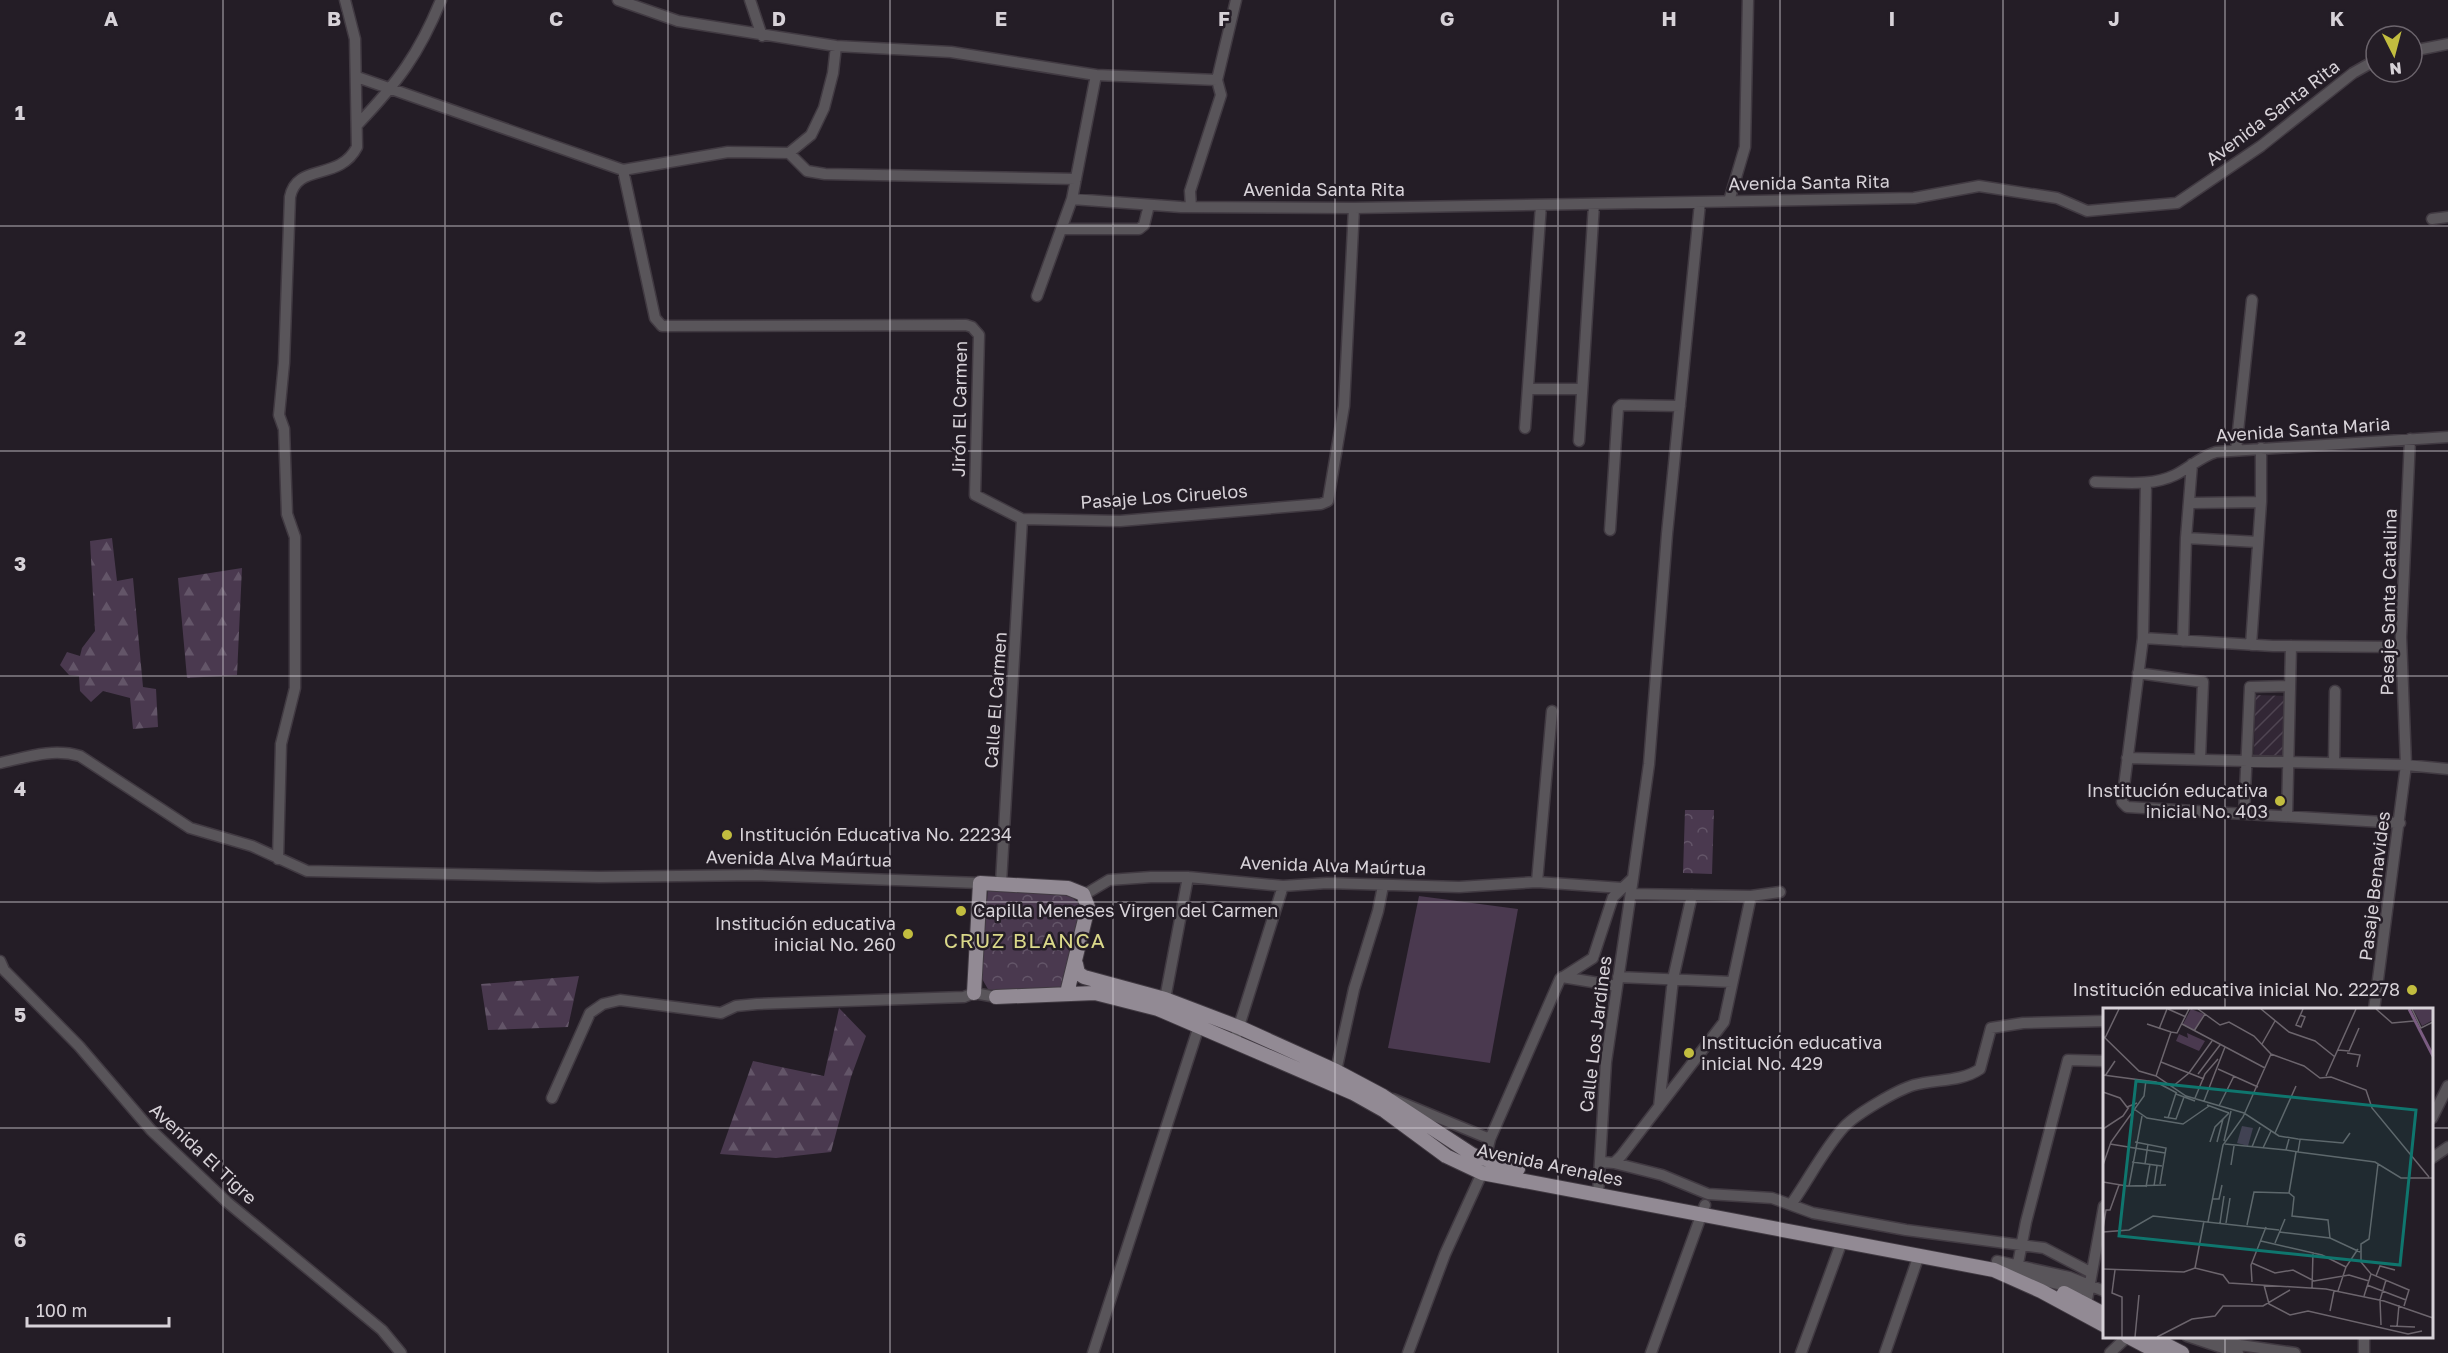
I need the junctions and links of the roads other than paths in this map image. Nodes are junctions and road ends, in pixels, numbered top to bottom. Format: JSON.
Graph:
{"nodes":[{"id":1,"x":345,"y":0,"type":"edge"},
{"id":2,"x":441,"y":0,"type":"edge"},
{"id":3,"x":618,"y":0,"type":"edge"},
{"id":4,"x":750,"y":0,"type":"edge"},
{"id":5,"x":1236,"y":0,"type":"edge"},
{"id":6,"x":1748,"y":0,"type":"edge"},
{"id":7,"x":762,"y":36,"type":"junction"},
{"id":8,"x":2448,"y":44,"type":"edge"},
{"id":9,"x":836,"y":46,"type":"junction"},
{"id":10,"x":2424,"y":49,"type":"edge"},
{"id":11,"x":2364,"y":67,"type":"edge"},
{"id":12,"x":1096,"y":75,"type":"junction"},
{"id":13,"x":357,"y":77,"type":"junction"},
{"id":14,"x":1216,"y":80,"type":"junction"},
{"id":15,"x":392,"y":88,"type":"junction"},
{"id":16,"x":358,"y":124,"type":"junction"},
{"id":17,"x":789,"y":153,"type":"junction"},
{"id":18,"x":623,"y":170,"type":"junction"},
{"id":19,"x":1076,"y":178,"type":"junction"},
{"id":20,"x":1072,"y":199,"type":"junction"},
{"id":21,"x":1729,"y":201,"type":"junction"},
{"id":22,"x":1700,"y":203,"type":"junction"},
{"id":23,"x":1594,"y":204,"type":"junction"},
{"id":24,"x":1149,"y":205,"type":"junction"},
{"id":25,"x":1541,"y":205,"type":"junction"},
{"id":26,"x":1191,"y":207,"type":"junction"},
{"id":27,"x":1354,"y":208,"type":"junction"},
{"id":28,"x":2448,"y":217,"type":"edge"},
{"id":29,"x":2432,"y":219,"type":"dead end"},
{"id":30,"x":1062,"y":229,"type":"junction"},
{"id":31,"x":1037,"y":296,"type":"dead end"},
{"id":32,"x":2252,"y":300,"type":"dead end"},
{"id":33,"x":1528,"y":389,"type":"junction"},
{"id":34,"x":1581,"y":389,"type":"junction"},
{"id":35,"x":1680,"y":406,"type":"junction"},
{"id":36,"x":1525,"y":428,"type":"dead end"},
{"id":37,"x":2448,"y":437,"type":"edge"},
{"id":38,"x":2410,"y":439,"type":"junction"},
{"id":39,"x":1579,"y":441,"type":"dead end"},
{"id":40,"x":2261,"y":448,"type":"junction"},
{"id":41,"x":2236,"y":450,"type":"junction"},
{"id":42,"x":2192,"y":464,"type":"junction"},
{"id":43,"x":2095,"y":482,"type":"dead end"},
{"id":44,"x":2146,"y":483,"type":"junction"},
{"id":45,"x":975,"y":495,"type":"joint"},
{"id":46,"x":2261,"y":502,"type":"junction"},
{"id":47,"x":2191,"y":503,"type":"junction"},
{"id":48,"x":1022,"y":519,"type":"junction"},
{"id":49,"x":1610,"y":530,"type":"dead end"},
{"id":50,"x":2186,"y":538,"type":"junction"},
{"id":51,"x":2258,"y":542,"type":"junction"},
{"id":52,"x":2144,"y":638,"type":"junction"},
{"id":53,"x":2183,"y":641,"type":"junction"},
{"id":54,"x":2251,"y":645,"type":"junction"},
{"id":55,"x":2291,"y":646,"type":"junction"},
{"id":56,"x":2402,"y":647,"type":"junction"},
{"id":57,"x":2138,"y":674,"type":"junction"},
{"id":58,"x":2290,"y":686,"type":"junction"},
{"id":59,"x":2335,"y":691,"type":"dead end"},
{"id":60,"x":1552,"y":711,"type":"dead end"},
{"id":61,"x":2127,"y":758,"type":"junction"},
{"id":62,"x":2200,"y":759,"type":"junction"},
{"id":63,"x":2245,"y":761,"type":"junction"},
{"id":64,"x":0,"y":763,"type":"edge"},
{"id":65,"x":2289,"y":763,"type":"junction"},
{"id":66,"x":2334,"y":763,"type":"junction"},
{"id":67,"x":2406,"y":765,"type":"junction"},
{"id":68,"x":2448,"y":770,"type":"edge"},
{"id":69,"x":2244,"y":814,"type":"junction"},
{"id":70,"x":2287,"y":816,"type":"junction"},
{"id":71,"x":2400,"y":823,"type":"junction"},
{"id":72,"x":278,"y":859,"type":"junction"},
{"id":73,"x":1188,"y":877,"type":"junction"},
{"id":74,"x":1537,"y":882,"type":"junction"},
{"id":75,"x":980,"y":883,"type":"junction"},
{"id":76,"x":1001,"y":883,"type":"junction"},
{"id":77,"x":1284,"y":886,"type":"junction"},
{"id":78,"x":1383,"y":886,"type":"junction"},
{"id":79,"x":1627,"y":891,"type":"junction"},
{"id":80,"x":1780,"y":892,"type":"dead end"},
{"id":81,"x":1084,"y":895,"type":"junction"},
{"id":82,"x":1692,"y":895,"type":"junction"},
{"id":83,"x":1750,"y":896,"type":"junction"},
{"id":84,"x":0,"y":961,"type":"edge"},
{"id":85,"x":1076,"y":964,"type":"junction"},
{"id":86,"x":1562,"y":977,"type":"junction"},
{"id":87,"x":1673,"y":979,"type":"junction"},
{"id":88,"x":1618,"y":981,"type":"junction"},
{"id":89,"x":1732,"y":982,"type":"junction"},
{"id":90,"x":975,"y":993,"type":"junction"},
{"id":91,"x":1067,"y":993,"type":"junction"},
{"id":92,"x":996,"y":997,"type":"joint"},
{"id":93,"x":1165,"y":999,"type":"junction"},
{"id":94,"x":2374,"y":1008,"type":"edge"},
{"id":95,"x":2103,"y":1021,"type":"edge"},
{"id":96,"x":1199,"y":1026,"type":"junction"},
{"id":97,"x":1240,"y":1028,"type":"junction"},
{"id":98,"x":1234,"y":1041,"type":"junction"},
{"id":99,"x":2103,"y":1062,"type":"edge"},
{"id":100,"x":1336,"y":1071,"type":"junction"},
{"id":101,"x":2448,"y":1086,"type":"edge"},
{"id":102,"x":1383,"y":1095,"type":"junction"},
{"id":103,"x":552,"y":1098,"type":"dead end"},
{"id":104,"x":2434,"y":1103,"type":"edge"},
{"id":105,"x":1659,"y":1108,"type":"junction"},
{"id":106,"x":1490,"y":1139,"type":"junction"},
{"id":107,"x":2448,"y":1147,"type":"edge"},
{"id":108,"x":2433,"y":1157,"type":"edge"},
{"id":109,"x":1602,"y":1162,"type":"junction"},
{"id":110,"x":1614,"y":1163,"type":"junction"},
{"id":111,"x":1483,"y":1166,"type":"junction"},
{"id":112,"x":1599,"y":1189,"type":"junction"},
{"id":113,"x":1792,"y":1203,"type":"junction"},
{"id":114,"x":1703,"y":1209,"type":"junction"},
{"id":115,"x":2103,"y":1211,"type":"edge"},
{"id":116,"x":1842,"y":1240,"type":"junction"},
{"id":117,"x":2022,"y":1244,"type":"junction"},
{"id":118,"x":1919,"y":1255,"type":"junction"},
{"id":119,"x":1997,"y":1266,"type":"junction"},
{"id":120,"x":2020,"y":1272,"type":"junction"},
{"id":121,"x":2090,"y":1272,"type":"junction"},
{"id":122,"x":2103,"y":1291,"type":"edge"},
{"id":123,"x":2103,"y":1297,"type":"edge"},
{"id":124,"x":2087,"y":1299,"type":"junction"},
{"id":125,"x":2103,"y":1313,"type":"edge"},
{"id":126,"x":2103,"y":1323,"type":"edge"},
{"id":127,"x":2126,"y":1338,"type":"edge"},
{"id":128,"x":2129,"y":1338,"type":"edge"},
{"id":129,"x":2153,"y":1338,"type":"edge"},
{"id":130,"x":2193,"y":1338,"type":"edge"},
{"id":131,"x":2220,"y":1338,"type":"edge"},
{"id":132,"x":1654,"y":1352,"type":"edge"},
{"id":133,"x":401,"y":1353,"type":"edge"},
{"id":134,"x":1093,"y":1353,"type":"edge"},
{"id":135,"x":1408,"y":1353,"type":"edge"},
{"id":136,"x":1801,"y":1353,"type":"edge"},
{"id":137,"x":1885,"y":1353,"type":"edge"},
{"id":138,"x":2110,"y":1353,"type":"edge"},
{"id":139,"x":2159,"y":1353,"type":"edge"},
{"id":140,"x":2182,"y":1353,"type":"edge"},
{"id":141,"x":2238,"y":1353,"type":"edge"},
{"id":142,"x":2293,"y":1353,"type":"edge"}],
"edges":[{"from":1,"to":13,"type":"street"},
{"from":2,"to":15,"type":"street"},
{"from":3,"to":7,"type":"street"},
{"from":4,"to":7,"type":"street"},
{"from":5,"to":14,"type":"street"},
{"from":6,"to":21,"type":"street"},
{"from":7,"to":9,"type":"street"},
{"from":8,"to":10,"type":"street"},
{"from":9,"to":12,"type":"street"},
{"from":9,"to":17,"type":"street"},
{"from":11,"to":21,"type":"street","name":"Avenida Santa Rita"},
{"from":12,"to":14,"type":"street"},
{"from":12,"to":19,"type":"street"},
{"from":13,"to":15,"type":"street"},
{"from":13,"to":16,"type":"street"},
{"from":14,"to":26,"type":"street"},
{"from":15,"to":16,"type":"street"},
{"from":15,"to":18,"type":"street"},
{"from":16,"to":72,"type":"street"},
{"from":17,"to":18,"type":"street"},
{"from":17,"to":19,"type":"street"},
{"from":18,"to":45,"type":"street","name":"Jirón El Carmen"},
{"from":19,"to":20,"type":"street"},
{"from":20,"to":24,"type":"street","name":"Avenida Santa Rita"},
{"from":20,"to":30,"type":"street"},
{"from":21,"to":22,"type":"street","name":"Avenida Santa Rita"},
{"from":22,"to":23,"type":"street","name":"Avenida Santa Rita"},
{"from":22,"to":35,"type":"street","name":"Calle Los Jardines"},
{"from":23,"to":25,"type":"street","name":"Avenida Santa Rita"},
{"from":23,"to":34,"type":"street"},
{"from":24,"to":26,"type":"street","name":"Avenida Santa Rita"},
{"from":24,"to":30,"type":"street"},
{"from":25,"to":27,"type":"street","name":"Avenida Santa Rita"},
{"from":25,"to":33,"type":"street"},
{"from":26,"to":27,"type":"street","name":"Avenida Santa Rita"},
{"from":27,"to":48,"type":"street","name":"Pasaje Los Ciruelos"},
{"from":28,"to":29,"type":"street"},
{"from":30,"to":31,"type":"street"},
{"from":32,"to":41,"type":"street"},
{"from":33,"to":34,"type":"street"},
{"from":33,"to":36,"type":"street"},
{"from":34,"to":39,"type":"street"},
{"from":35,"to":49,"type":"street"},
{"from":35,"to":79,"type":"street","name":"Calle Los Jardines"},
{"from":37,"to":38,"type":"street","name":"Avenida Santa Maria"},
{"from":38,"to":40,"type":"street","name":"Avenida Santa Maria"},
{"from":38,"to":56,"type":"street","name":"Pasaje Santa Catalina"},
{"from":40,"to":41,"type":"street","name":"Avenida Santa Maria"},
{"from":40,"to":46,"type":"street"},
{"from":41,"to":42,"type":"street","name":"Avenida Santa Maria"},
{"from":42,"to":44,"type":"street","name":"Avenida Santa Maria"},
{"from":42,"to":47,"type":"street"},
{"from":43,"to":44,"type":"street","name":"Avenida Santa Maria"},
{"from":44,"to":52,"type":"street"},
{"from":45,"to":48,"type":"street","name":"Pasaje Los Ciruelos"},
{"from":46,"to":47,"type":"street"},
{"from":46,"to":51,"type":"street"},
{"from":47,"to":50,"type":"street"},
{"from":48,"to":76,"type":"street","name":"Calle El Carmen"},
{"from":50,"to":51,"type":"street"},
{"from":50,"to":53,"type":"street"},
{"from":51,"to":54,"type":"street"},
{"from":52,"to":53,"type":"street"},
{"from":52,"to":57,"type":"street"},
{"from":53,"to":54,"type":"street"},
{"from":54,"to":55,"type":"street"},
{"from":55,"to":56,"type":"street"},
{"from":55,"to":58,"type":"street"},
{"from":56,"to":67,"type":"street","name":"Pasaje Santa Catalina"},
{"from":57,"to":61,"type":"street"},
{"from":57,"to":62,"type":"street"},
{"from":58,"to":63,"type":"street"},
{"from":58,"to":65,"type":"street"},
{"from":59,"to":66,"type":"street"},
{"from":60,"to":74,"type":"street"},
{"from":61,"to":62,"type":"street"},
{"from":61,"to":69,"type":"street"},
{"from":62,"to":63,"type":"street"},
{"from":63,"to":65,"type":"street"},
{"from":63,"to":69,"type":"street"},
{"from":64,"to":72,"type":"street","name":"Avenida Alva Maúrtua"},
{"from":65,"to":66,"type":"street"},
{"from":65,"to":70,"type":"street"},
{"from":66,"to":67,"type":"street"},
{"from":67,"to":68,"type":"street"},
{"from":67,"to":71,"type":"street","name":"Pasaje Benavides"},
{"from":69,"to":70,"type":"street"},
{"from":70,"to":71,"type":"street"},
{"from":71,"to":94,"type":"street","name":"Pasaje Benavides"},
{"from":72,"to":75,"type":"street","name":"Avenida Alva Maúrtua"},
{"from":73,"to":77,"type":"street","name":"Avenida Alva Maúrtua"},
{"from":73,"to":81,"type":"street","name":"Avenida Alva Maúrtua"},
{"from":73,"to":93,"type":"street"},
{"from":74,"to":78,"type":"street","name":"Avenida Alva Maúrtua"},
{"from":74,"to":79,"type":"street","name":"Avenida Alva Maúrtua"},
{"from":75,"to":76,"type":"main road","name":"Avenida Alva Maúrtua"},
{"from":75,"to":90,"type":"main road"},
{"from":76,"to":81,"type":"main road","name":"Avenida Alva Maúrtua"},
{"from":77,"to":78,"type":"street","name":"Avenida Alva Maúrtua"},
{"from":77,"to":97,"type":"street"},
{"from":78,"to":100,"type":"street"},
{"from":79,"to":82,"type":"street","name":"Avenida Alva Maúrtua"},
{"from":79,"to":86,"type":"street"},
{"from":79,"to":88,"type":"street","name":"Calle Los Jardines"},
{"from":80,"to":83,"type":"street","name":"Avenida Alva Maúrtua"},
{"from":81,"to":85,"type":"main road"},
{"from":82,"to":83,"type":"street","name":"Avenida Alva Maúrtua"},
{"from":82,"to":87,"type":"street"},
{"from":83,"to":89,"type":"street"},
{"from":84,"to":133,"type":"street","name":"Avenida El Tigre"},
{"from":85,"to":91,"type":"main road"},
{"from":85,"to":93,"type":"main road"},
{"from":86,"to":88,"type":"street"},
{"from":86,"to":106,"type":"street"},
{"from":87,"to":88,"type":"street"},
{"from":87,"to":89,"type":"street"},
{"from":87,"to":105,"type":"street"},
{"from":88,"to":109,"type":"street","name":"Calle Los Jardines"},
{"from":89,"to":105,"type":"street"},
{"from":90,"to":92,"type":"street"},
{"from":90,"to":103,"type":"street"},
{"from":91,"to":92,"type":"main road","name":"Avenida Arenales"},
{"from":91,"to":96,"type":"main road","name":"Avenida Arenales"},
{"from":93,"to":97,"type":"main road"},
{"from":95,"to":113,"type":"street"},
{"from":96,"to":98,"type":"main road","name":"Avenida Arenales"},
{"from":96,"to":134,"type":"street"},
{"from":97,"to":98,"type":"street"},
{"from":97,"to":100,"type":"main road"},
{"from":98,"to":111,"type":"main road","name":"Avenida Arenales"},
{"from":99,"to":117,"type":"street"},
{"from":100,"to":102,"type":"main road"},
{"from":101,"to":104,"type":"street"},
{"from":102,"to":106,"type":"street"},
{"from":102,"to":111,"type":"main road"},
{"from":105,"to":110,"type":"street"},
{"from":106,"to":111,"type":"street"},
{"from":107,"to":108,"type":"street"},
{"from":109,"to":110,"type":"street"},
{"from":109,"to":112,"type":"street","name":"Calle Los Jardines"},
{"from":110,"to":113,"type":"street"},
{"from":111,"to":112,"type":"main road","name":"Avenida Arenales"},
{"from":111,"to":135,"type":"street"},
{"from":112,"to":114,"type":"main road","name":"Avenida Arenales"},
{"from":113,"to":117,"type":"street"},
{"from":114,"to":116,"type":"main road","name":"Avenida Arenales"},
{"from":114,"to":119,"type":"main road"},
{"from":114,"to":132,"type":"street"},
{"from":115,"to":121,"type":"street"},
{"from":116,"to":118,"type":"main road","name":"Avenida Arenales"},
{"from":116,"to":136,"type":"street"},
{"from":117,"to":120,"type":"street"},
{"from":117,"to":121,"type":"street"},
{"from":118,"to":119,"type":"main road","name":"Avenida Arenales"},
{"from":118,"to":137,"type":"street"},
{"from":119,"to":120,"type":"main road"},
{"from":119,"to":124,"type":"main road","name":"Avenida Arenales"},
{"from":120,"to":124,"type":"main road"},
{"from":120,"to":124,"type":"street","name":"Avenida Arenales"},
{"from":121,"to":124,"type":"street"},
{"from":122,"to":124,"type":"street","name":"Avenida Arenales"},
{"from":123,"to":124,"type":"street"},
{"from":124,"to":125,"type":"main road"},
{"from":124,"to":126,"type":"main road"},
{"from":127,"to":138,"type":"street"},
{"from":128,"to":139,"type":"main road"},
{"from":129,"to":140,"type":"main road"},
{"from":130,"to":141,"type":"street"},
{"from":131,"to":142,"type":"street"}]}
